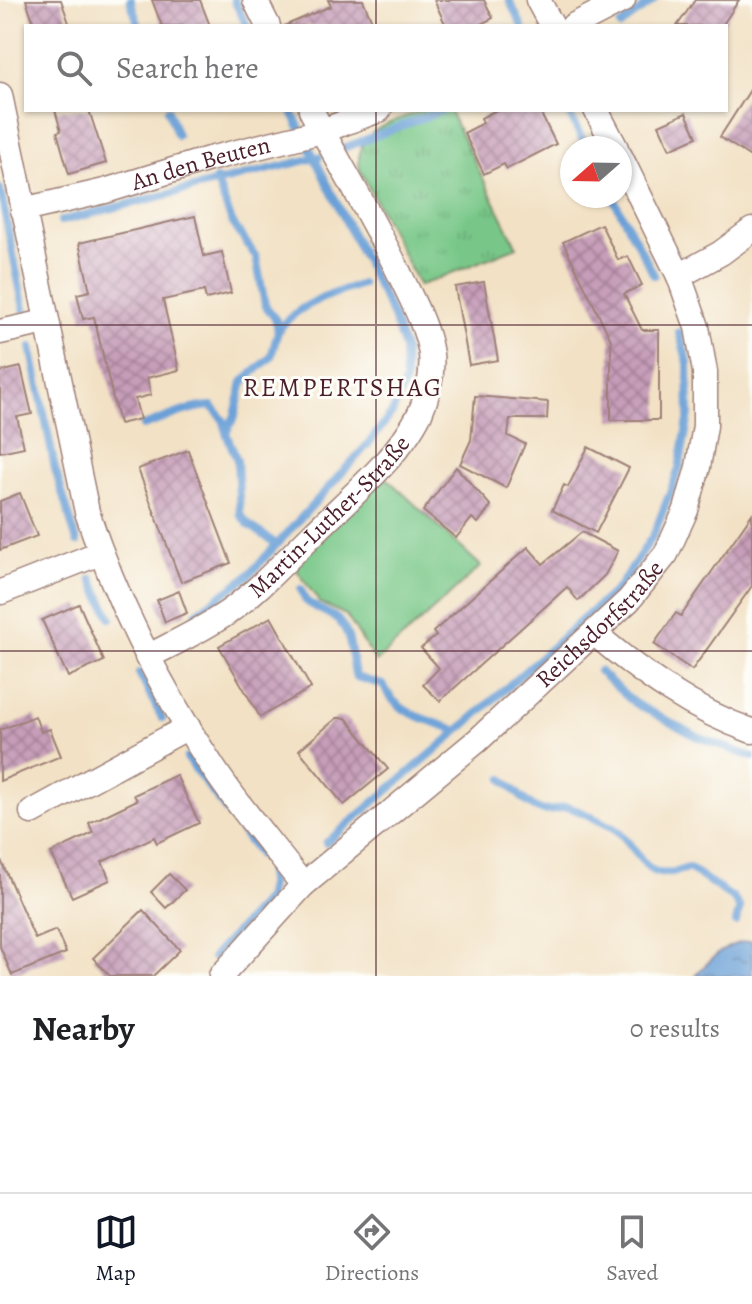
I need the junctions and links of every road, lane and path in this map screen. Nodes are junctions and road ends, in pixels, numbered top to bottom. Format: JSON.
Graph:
{"nodes":[{"id":1,"x":255,"y":0,"type":"edge"},
{"id":2,"x":538,"y":0,"type":"edge"},
{"id":3,"x":623,"y":0,"type":"edge"},
{"id":4,"x":267,"y":24,"type":"edge"},
{"id":5,"x":551,"y":24,"type":"edge"},
{"id":6,"x":577,"y":24,"type":"edge"},
{"id":7,"x":1,"y":101,"type":"edge"},
{"id":8,"x":367,"y":112,"type":"edge"},
{"id":9,"x":597,"y":112,"type":"edge"},
{"id":10,"x":317,"y":120,"type":"edge"},
{"id":11,"x":610,"y":136,"type":"edge"},
{"id":12,"x":632,"y":180,"type":"edge"},
{"id":13,"x":23,"y":210,"type":"junction"},
{"id":14,"x":752,"y":230,"type":"edge"},
{"id":15,"x":679,"y":276,"type":"junction"},
{"id":16,"x":46,"y":322,"type":"junction"},
{"id":17,"x":0,"y":332,"type":"edge"},
{"id":18,"x":100,"y":553,"type":"junction"},
{"id":19,"x":1,"y":592,"type":"edge"},
{"id":20,"x":594,"y":633,"type":"junction"},
{"id":21,"x":147,"y":657,"type":"junction"},
{"id":22,"x":188,"y":727,"type":"junction"},
{"id":23,"x":752,"y":731,"type":"edge"},
{"id":24,"x":32,"y":812,"type":"dead end"},
{"id":25,"x":303,"y":885,"type":"junction"},
{"id":26,"x":221,"y":976,"type":"edge"}],
"edges":[{"from":1,"to":4,"type":"street"},
{"from":2,"to":5,"type":"street"},
{"from":3,"to":6,"type":"street"},
{"from":7,"to":13,"type":"street"},
{"from":8,"to":10,"type":"street","name":"An den Beuten"},
{"from":9,"to":11,"type":"street"},
{"from":10,"to":13,"type":"street","name":"An den Beuten"},
{"from":10,"to":21,"type":"street","name":"Martin-Luther-Straße"},
{"from":12,"to":15,"type":"street","name":"Reichsdorfstraße"},
{"from":13,"to":16,"type":"street"},
{"from":14,"to":15,"type":"street"},
{"from":15,"to":20,"type":"street","name":"Reichsdorfstraße"},
{"from":16,"to":17,"type":"street"},
{"from":16,"to":18,"type":"street"},
{"from":18,"to":19,"type":"street"},
{"from":18,"to":21,"type":"street"},
{"from":20,"to":23,"type":"street"},
{"from":20,"to":25,"type":"street","name":"Reichsdorfstraße"},
{"from":21,"to":22,"type":"street"},
{"from":22,"to":24,"type":"street"},
{"from":22,"to":25,"type":"street"},
{"from":25,"to":26,"type":"street","name":"Reichsdorfstraße"}]}
